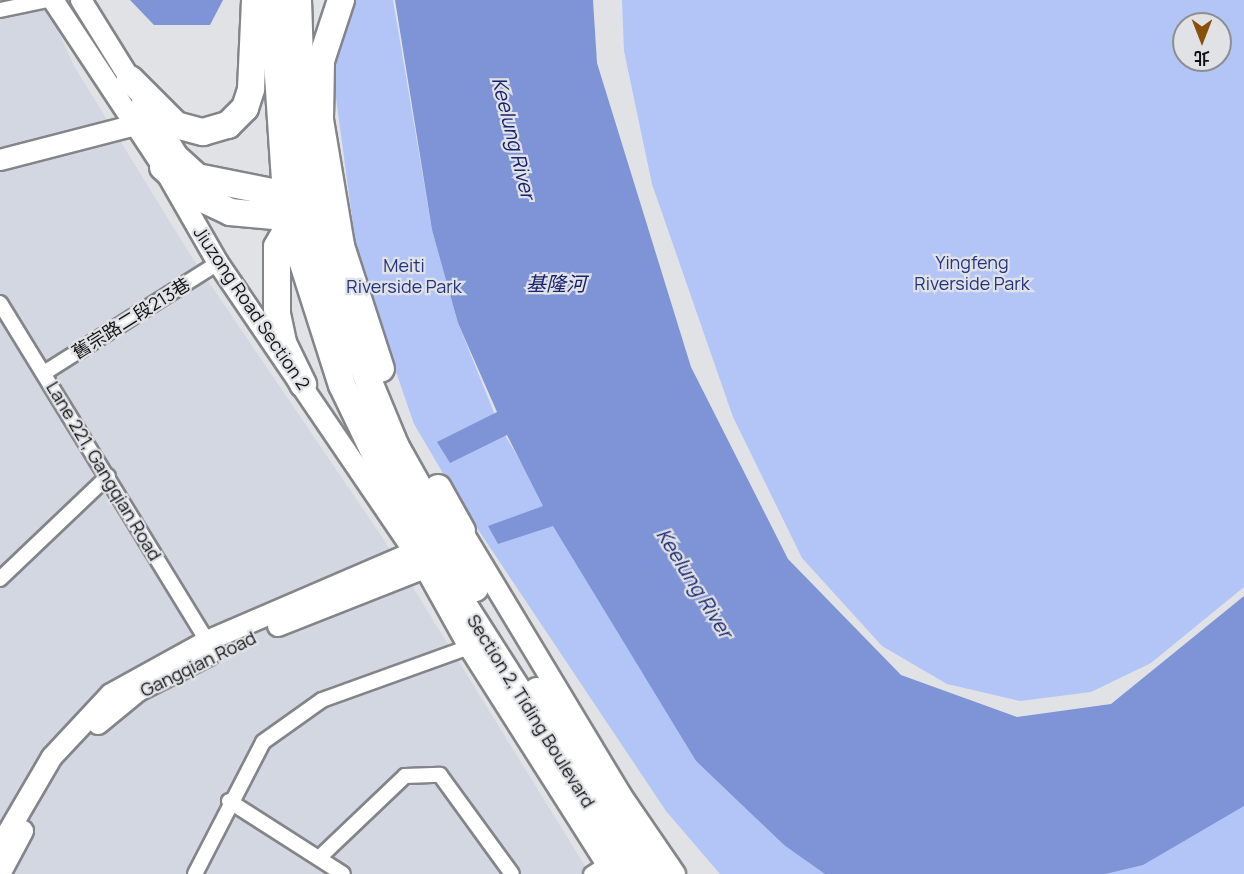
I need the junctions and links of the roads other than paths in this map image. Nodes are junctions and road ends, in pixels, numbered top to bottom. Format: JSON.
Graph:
{"nodes":[{"id":1,"x":48,"y":0,"type":"edge"},
{"id":2,"x":53,"y":0,"type":"edge"},
{"id":3,"x":81,"y":0,"type":"edge"},
{"id":4,"x":255,"y":0,"type":"edge"},
{"id":5,"x":273,"y":0,"type":"edge"},
{"id":6,"x":298,"y":0,"type":"edge"},
{"id":7,"x":341,"y":0,"type":"edge"},
{"id":8,"x":0,"y":10,"type":"edge"},
{"id":9,"x":130,"y":79,"type":"junction"},
{"id":10,"x":135,"y":125,"type":"junction"},
{"id":11,"x":0,"y":160,"type":"edge"},
{"id":12,"x":163,"y":167,"type":"junction"},
{"id":13,"x":298,"y":204,"type":"junction"},
{"id":14,"x":218,"y":263,"type":"junction"},
{"id":15,"x":0,"y":303,"type":"edge"},
{"id":16,"x":44,"y":373,"type":"junction"},
{"id":17,"x":303,"y":384,"type":"junction"},
{"id":18,"x":108,"y":476,"type":"junction"},
{"id":19,"x":443,"y":550,"type":"junction"},
{"id":20,"x":0,"y":579,"type":"edge"},
{"id":21,"x":207,"y":641,"type":"junction"},
{"id":22,"x":469,"y":647,"type":"junction"},
{"id":23,"x":229,"y":801,"type":"junction"},
{"id":24,"x":0,"y":846,"type":"edge"},
{"id":25,"x":321,"y":856,"type":"junction"},
{"id":26,"x":626,"y":856,"type":"edge"},
{"id":27,"x":0,"y":874,"type":"edge"},
{"id":28,"x":195,"y":874,"type":"edge"},
{"id":29,"x":343,"y":874,"type":"edge"},
{"id":30,"x":512,"y":874,"type":"edge"},
{"id":31,"x":657,"y":874,"type":"edge"},
{"id":32,"x":675,"y":874,"type":"edge"}],
"edges":[{"from":1,"to":8,"type":"street"},
{"from":2,"to":10,"type":"street","name":"Jiuzong Road Section 2"},
{"from":3,"to":9,"type":"street"},
{"from":4,"to":9,"type":"highway"},
{"from":5,"to":13,"type":"highway"},
{"from":6,"to":13,"type":"highway"},
{"from":7,"to":19,"type":"highway"},
{"from":9,"to":13,"type":"highway"},
{"from":10,"to":11,"type":"street"},
{"from":10,"to":12,"type":"street","name":"Jiuzong Road Section 2"},
{"from":12,"to":13,"type":"highway"},
{"from":12,"to":14,"type":"street","name":"Jiuzong Road Section 2"},
{"from":13,"to":17,"type":"highway"},
{"from":13,"to":19,"type":"highway"},
{"from":14,"to":16,"type":"street","name":"舊宗路二段213巷"},
{"from":14,"to":17,"type":"street","name":"Jiuzong Road Section 2"},
{"from":15,"to":16,"type":"street","name":"Lane 221, Gangqian Road"},
{"from":16,"to":18,"type":"street","name":"Lane 221, Gangqian Road"},
{"from":17,"to":19,"type":"street","name":"Jiuzong Road Section 2"},
{"from":18,"to":20,"type":"street"},
{"from":18,"to":21,"type":"street","name":"Lane 221, Gangqian Road"},
{"from":19,"to":21,"type":"street","name":"Gangqian Road"},
{"from":19,"to":22,"type":"street","name":"Jiuzong Road Section 2"},
{"from":19,"to":26,"type":"highway","name":"Section 2, Tiding Boulevard"},
{"from":19,"to":27,"type":"street","name":"Gangqian Road"},
{"from":21,"to":24,"type":"street","name":"Gangqian Road"},
{"from":22,"to":23,"type":"street"},
{"from":22,"to":26,"type":"street","name":"Section 2, Tiding Boulevard"},
{"from":23,"to":25,"type":"street"},
{"from":23,"to":28,"type":"street"},
{"from":25,"to":29,"type":"street"},
{"from":25,"to":30,"type":"street"},
{"from":26,"to":31,"type":"highway","name":"Section 2, Tiding Boulevard"},
{"from":26,"to":32,"type":"street","name":"Section 2, Tiding Boulevard"}]}
